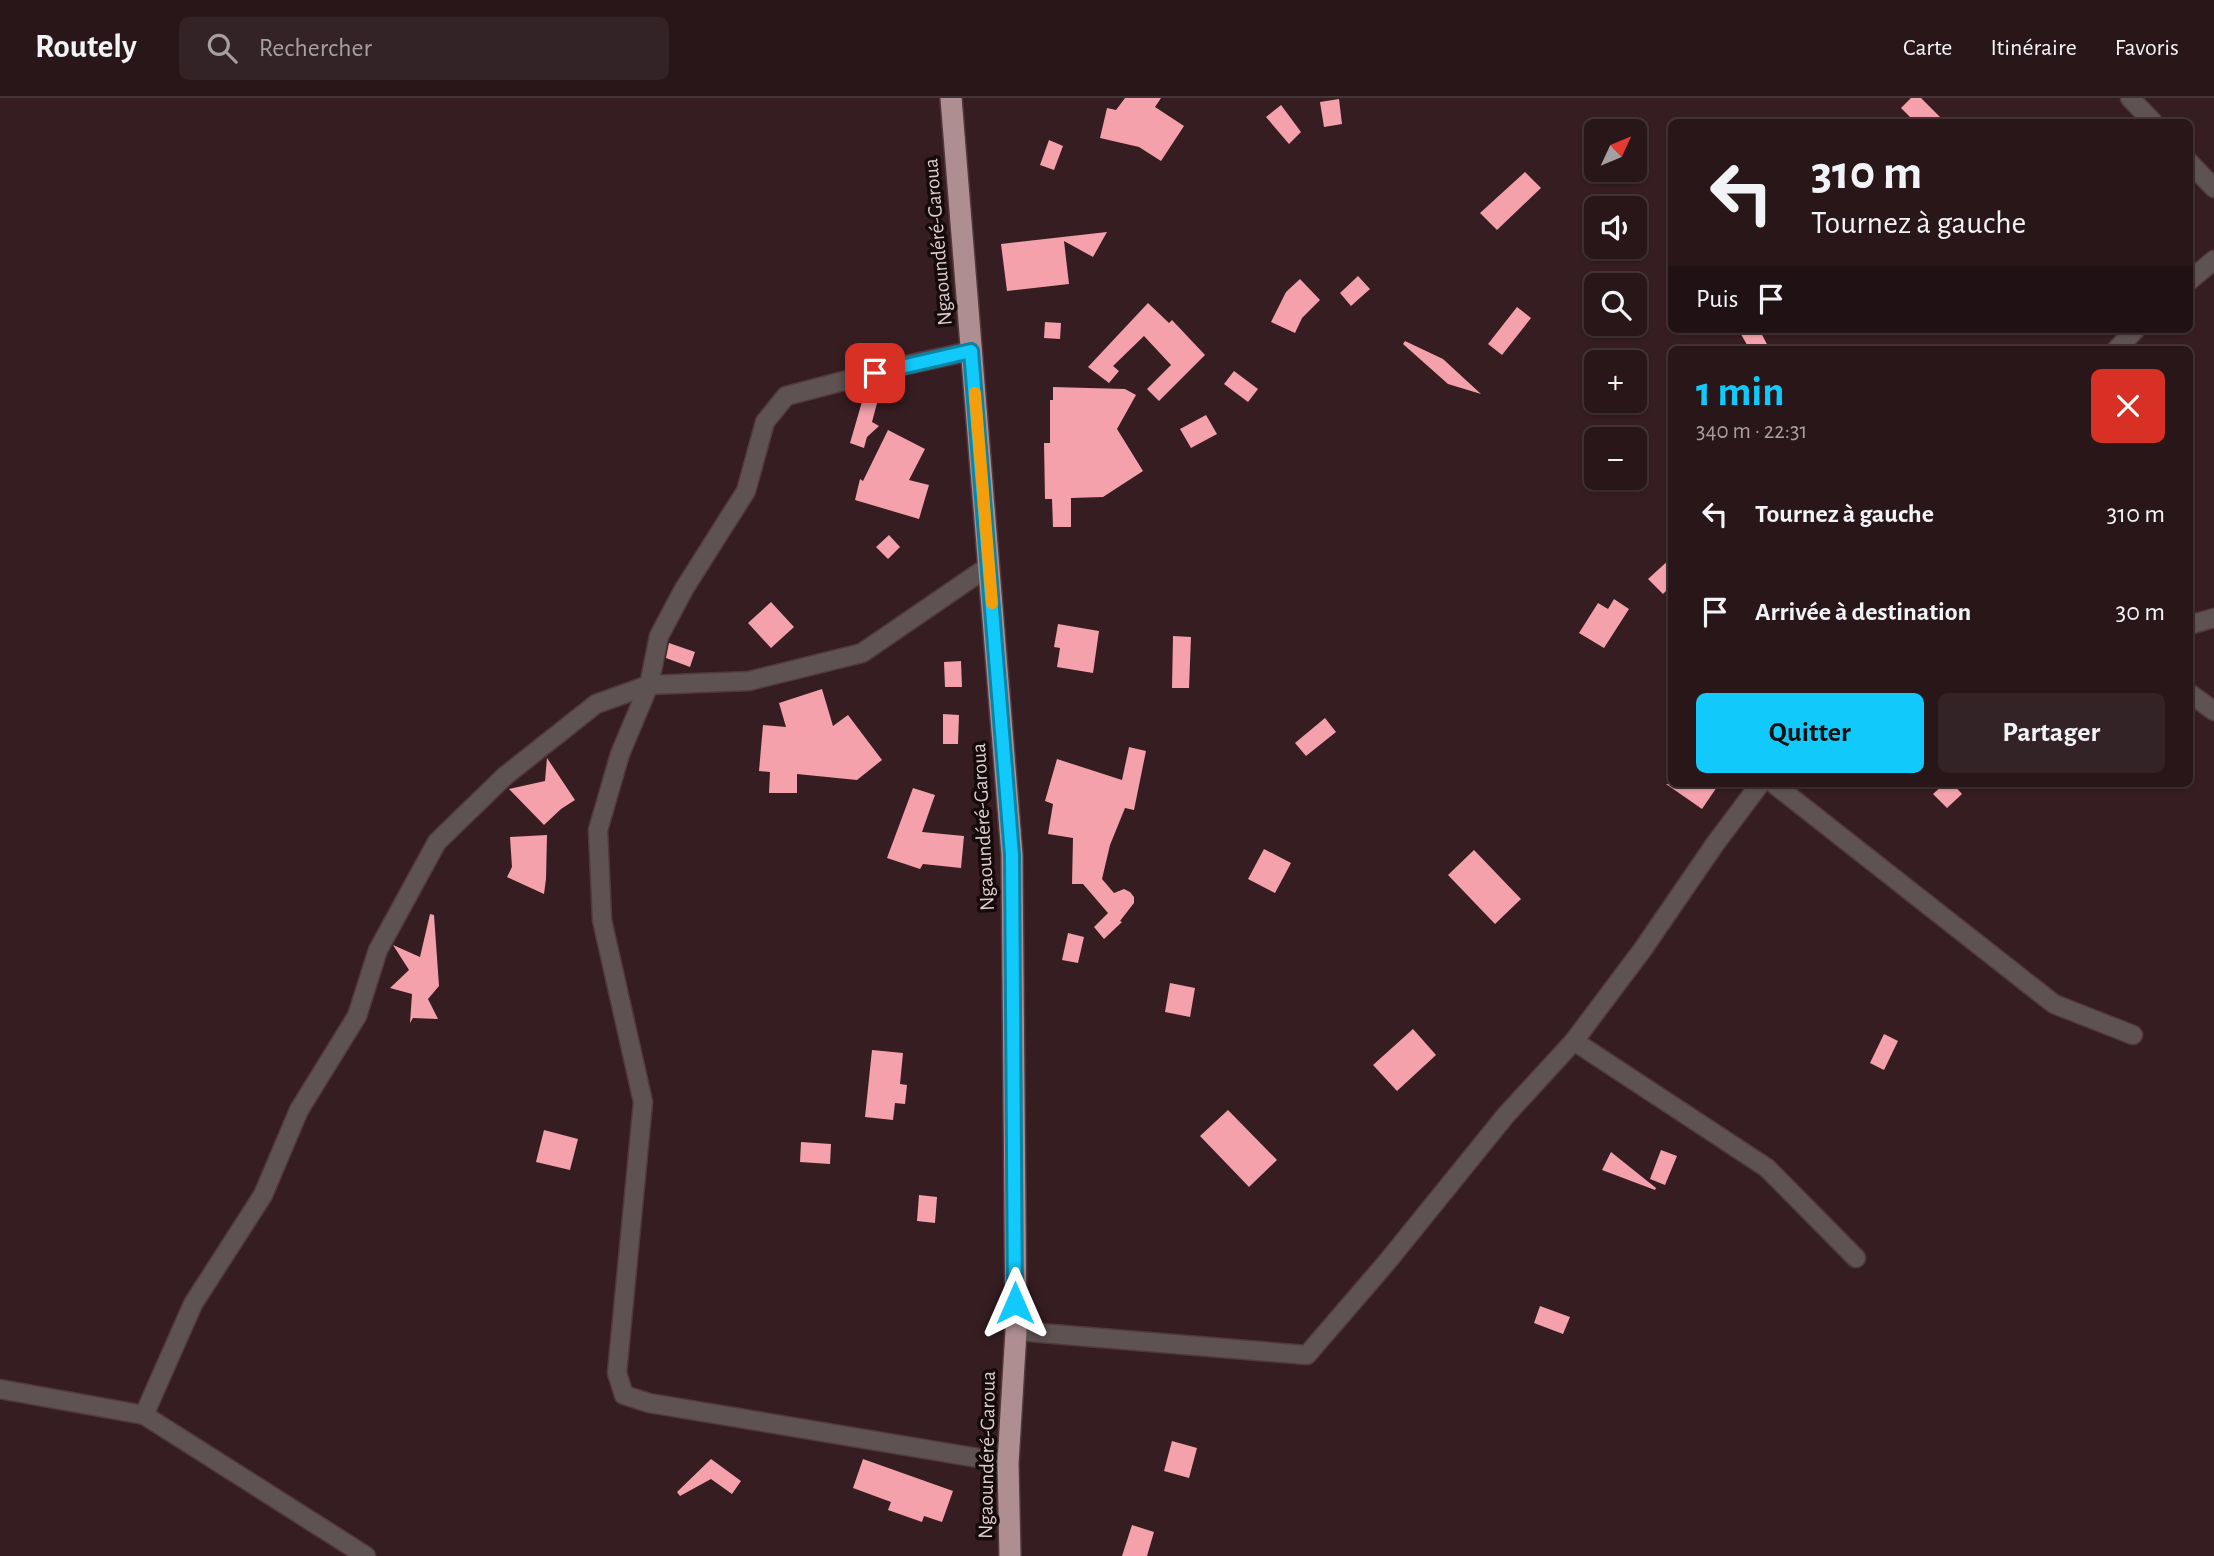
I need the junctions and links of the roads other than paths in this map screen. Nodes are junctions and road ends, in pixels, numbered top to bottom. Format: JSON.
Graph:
{"nodes":[{"id":1,"x":951,"y":98,"type":"edge"},
{"id":2,"x":2130,"y":98,"type":"edge"},
{"id":3,"x":2150,"y":119,"type":"edge"},
{"id":4,"x":2193,"y":166,"type":"edge"},
{"id":5,"x":2214,"y":188,"type":"edge"},
{"id":6,"x":2214,"y":260,"type":"edge"},
{"id":7,"x":2193,"y":278,"type":"edge"},
{"id":8,"x":2132,"y":333,"type":"edge"},
{"id":9,"x":2120,"y":346,"type":"edge"},
{"id":10,"x":971,"y":351,"type":"junction"},
{"id":11,"x":989,"y":566,"type":"junction"},
{"id":12,"x":2214,"y":618,"type":"edge"},
{"id":13,"x":2193,"y":624,"type":"edge"},
{"id":14,"x":649,"y":685,"type":"junction"},
{"id":15,"x":2193,"y":696,"type":"edge"},
{"id":16,"x":2214,"y":711,"type":"edge"},
{"id":17,"x":1758,"y":787,"type":"edge"},
{"id":18,"x":1778,"y":787,"type":"edge"},
{"id":19,"x":2133,"y":1035,"type":"dead end"},
{"id":20,"x":1574,"y":1041,"type":"junction"},
{"id":21,"x":1856,"y":1258,"type":"dead end"},
{"id":22,"x":1016,"y":1331,"type":"junction"},
{"id":23,"x":0,"y":1389,"type":"edge"},
{"id":24,"x":144,"y":1415,"type":"junction"},
{"id":25,"x":1009,"y":1462,"type":"junction"},
{"id":26,"x":366,"y":1556,"type":"edge"},
{"id":27,"x":1010,"y":1556,"type":"edge"}],
"edges":[{"from":1,"to":10,"type":"highway","name":"Ngaoundéré-Garoua"},
{"from":2,"to":3,"type":"street"},
{"from":4,"to":5,"type":"street"},
{"from":6,"to":7,"type":"street"},
{"from":8,"to":9,"type":"street"},
{"from":10,"to":11,"type":"highway","name":"Ngaoundéré-Garoua"},
{"from":10,"to":14,"type":"street"},
{"from":11,"to":14,"type":"street"},
{"from":11,"to":22,"type":"highway","name":"Ngaoundéré-Garoua"},
{"from":12,"to":13,"type":"street"},
{"from":14,"to":24,"type":"street"},
{"from":14,"to":25,"type":"street"},
{"from":15,"to":16,"type":"street"},
{"from":17,"to":20,"type":"street"},
{"from":18,"to":19,"type":"street"},
{"from":20,"to":21,"type":"street"},
{"from":20,"to":22,"type":"street"},
{"from":22,"to":25,"type":"highway","name":"Ngaoundéré-Garoua"},
{"from":23,"to":24,"type":"street"},
{"from":24,"to":26,"type":"street"},
{"from":25,"to":27,"type":"highway","name":"Ngaoundéré-Garoua"}]}
